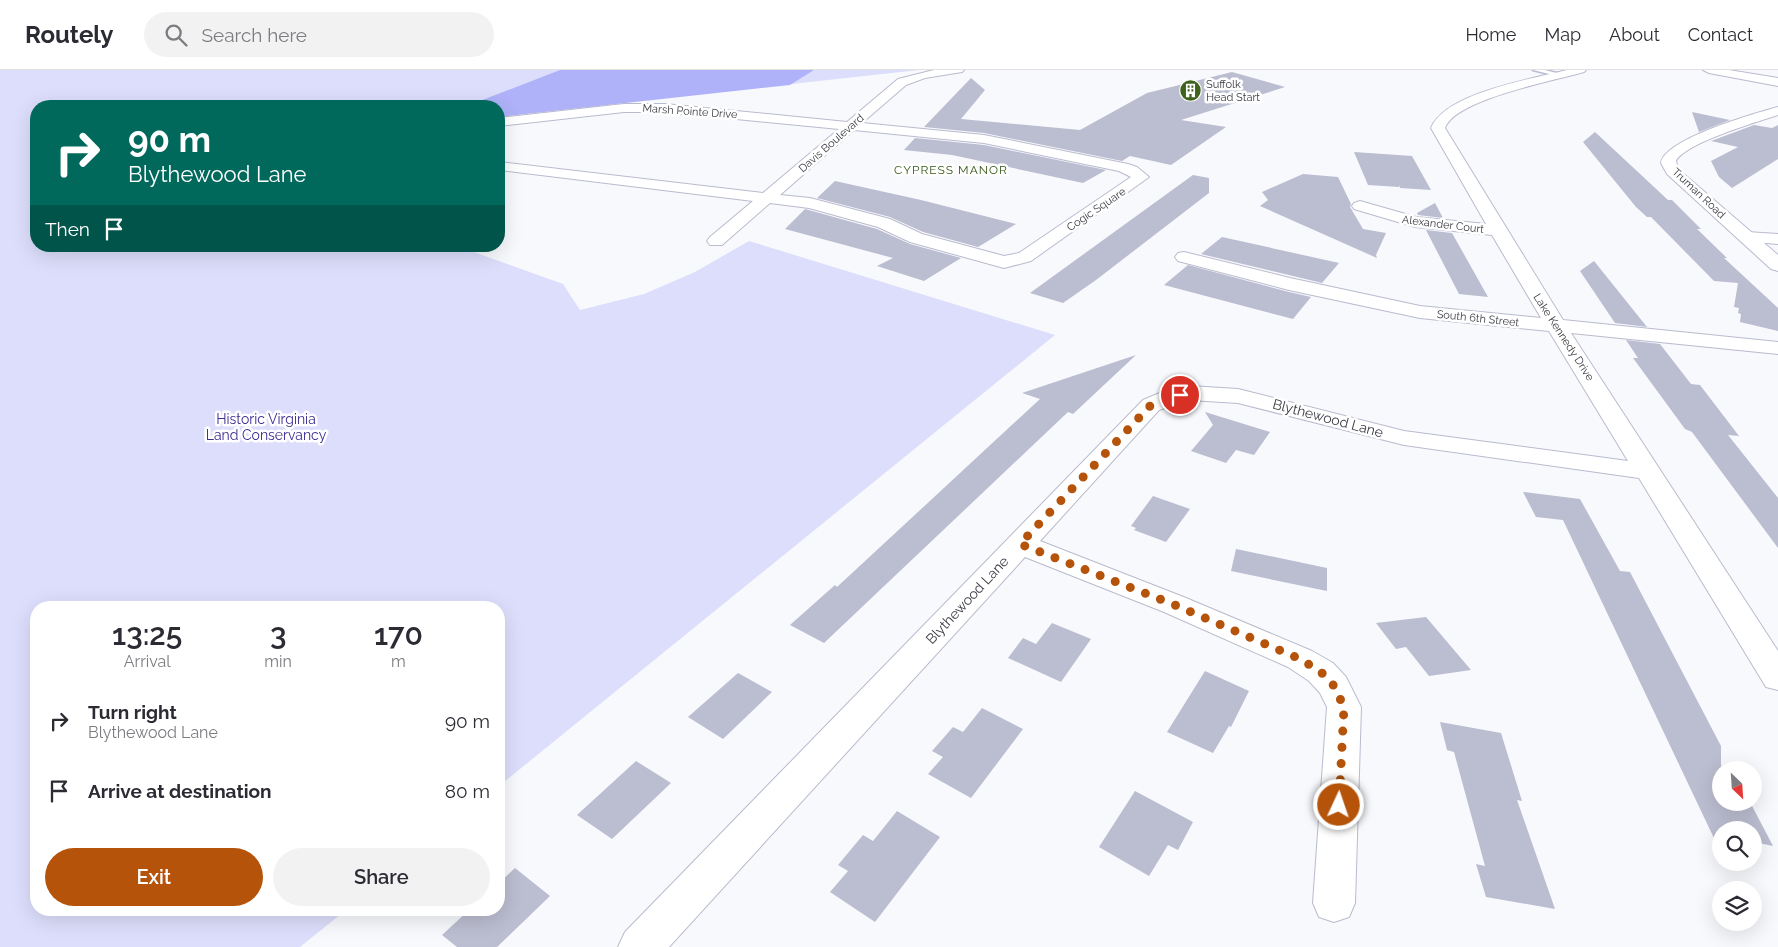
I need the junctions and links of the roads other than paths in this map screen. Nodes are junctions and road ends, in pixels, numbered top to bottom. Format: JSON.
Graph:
{"nodes":[{"id":1,"x":958,"y":70,"type":"edge"},
{"id":2,"x":1536,"y":70,"type":"edge"},
{"id":3,"x":1709,"y":70,"type":"edge"},
{"id":4,"x":1570,"y":73,"type":"edge"},
{"id":5,"x":1778,"y":82,"type":"edge"},
{"id":6,"x":1778,"y":111,"type":"edge"},
{"id":7,"x":505,"y":121,"type":"edge"},
{"id":8,"x":851,"y":126,"type":"junction"},
{"id":9,"x":505,"y":167,"type":"edge"},
{"id":10,"x":769,"y":198,"type":"junction"},
{"id":11,"x":1360,"y":206,"type":"dead end"},
{"id":12,"x":1498,"y":230,"type":"junction"},
{"id":13,"x":1747,"y":237,"type":"junction"},
{"id":14,"x":1778,"y":239,"type":"edge"},
{"id":15,"x":716,"y":241,"type":"dead end"},
{"id":16,"x":1184,"y":257,"type":"dead end"},
{"id":17,"x":1778,"y":265,"type":"edge"},
{"id":18,"x":1557,"y":326,"type":"junction"},
{"id":19,"x":1778,"y":348,"type":"edge"},
{"id":20,"x":1650,"y":472,"type":"junction"},
{"id":21,"x":1020,"y":544,"type":"junction"},
{"id":22,"x":1778,"y":678,"type":"edge"},
{"id":23,"x":1334,"y":903,"type":"dead end"},
{"id":24,"x":640,"y":947,"type":"edge"}],
"edges":[{"from":1,"to":8,"type":"street","name":"Davis Boulevard"},
{"from":2,"to":4,"type":"lane"},
{"from":3,"to":5,"type":"street"},
{"from":4,"to":12,"type":"street","name":"Lake Kennedy Drive"},
{"from":6,"to":13,"type":"street","name":"Truman Road"},
{"from":7,"to":8,"type":"street","name":"Marsh Pointe Drive"},
{"from":8,"to":10,"type":"street","name":"Davis Boulevard"},
{"from":8,"to":10,"type":"street","name":"Cogic Square"},
{"from":9,"to":10,"type":"street"},
{"from":10,"to":15,"type":"street","name":"Davis Boulevard"},
{"from":11,"to":12,"type":"street","name":"Alexander Court"},
{"from":12,"to":18,"type":"street","name":"Lake Kennedy Drive"},
{"from":13,"to":14,"type":"street"},
{"from":13,"to":17,"type":"street","name":"Truman Road"},
{"from":16,"to":18,"type":"street","name":"South 6th Street"},
{"from":18,"to":19,"type":"street","name":"South 6th Street"},
{"from":18,"to":20,"type":"street","name":"Lake Kennedy Drive"},
{"from":20,"to":21,"type":"street","name":"Blythewood Lane"},
{"from":20,"to":22,"type":"street","name":"Lake Kennedy Drive"},
{"from":21,"to":23,"type":"street"},
{"from":21,"to":24,"type":"street","name":"Blythewood Lane"}]}
